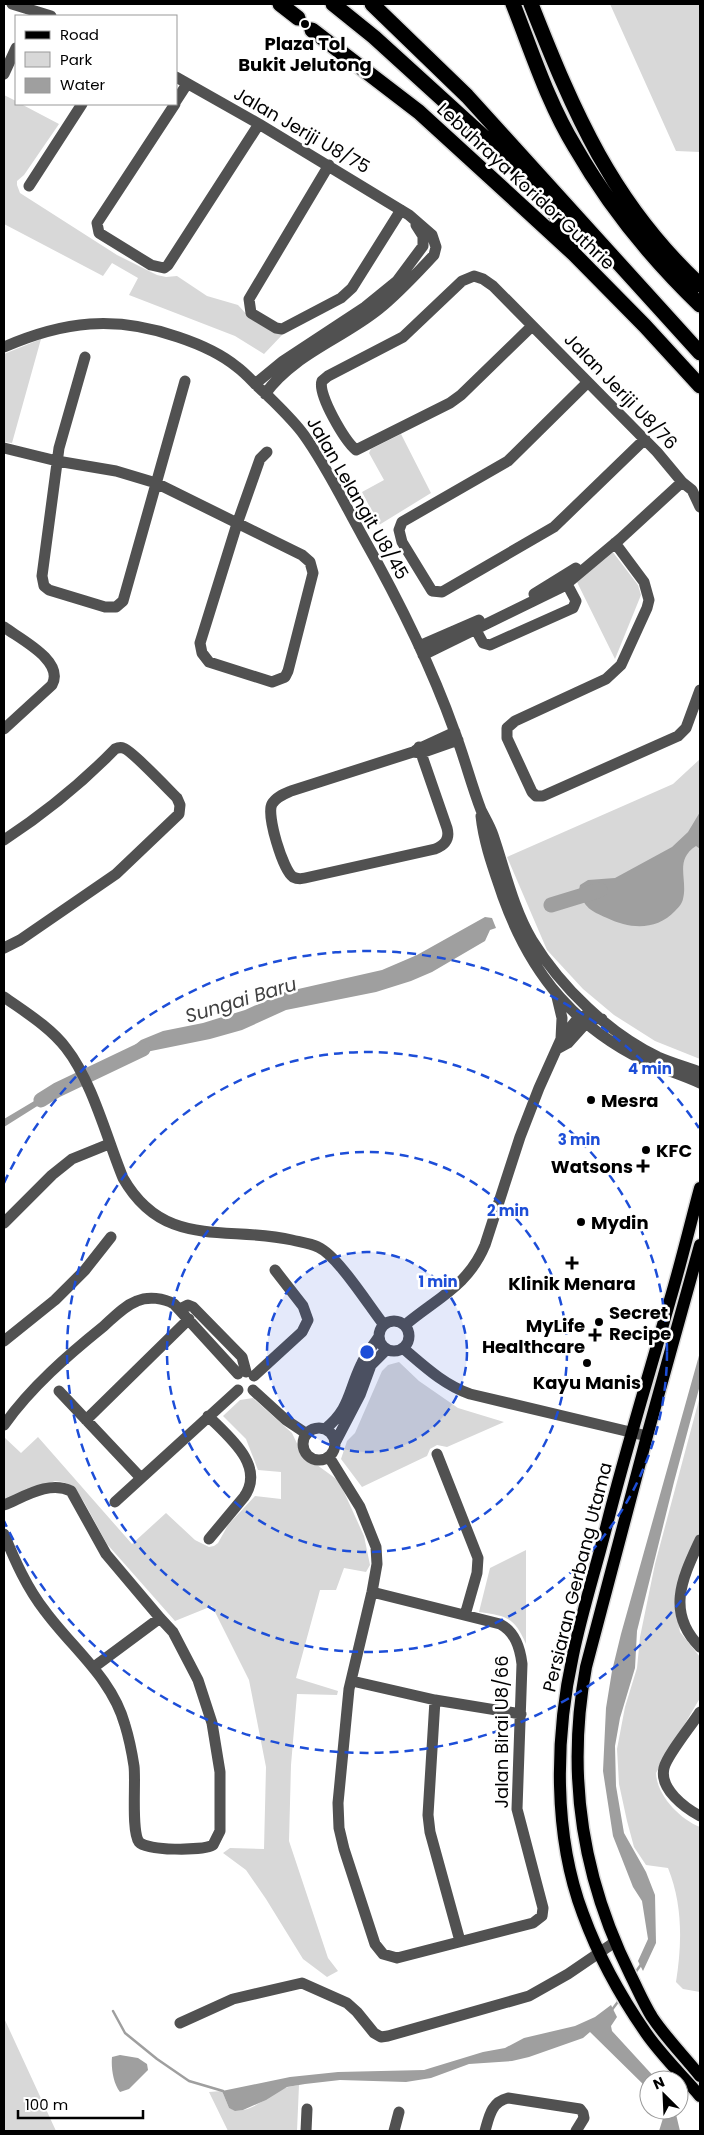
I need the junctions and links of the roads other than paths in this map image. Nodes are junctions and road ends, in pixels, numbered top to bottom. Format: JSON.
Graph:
{"nodes":[{"id":1,"x":12,"y":4,"type":"edge"},
{"id":2,"x":280,"y":4,"type":"edge"},
{"id":3,"x":333,"y":4,"type":"edge"},
{"id":4,"x":372,"y":4,"type":"edge"},
{"id":5,"x":513,"y":4,"type":"edge"},
{"id":6,"x":531,"y":4,"type":"edge"},
{"id":7,"x":32,"y":14,"type":"edge"},
{"id":8,"x":298,"y":18,"type":"dead end"},
{"id":9,"x":312,"y":30,"type":"dead end"},
{"id":10,"x":15,"y":50,"type":"edge"},
{"id":11,"x":4,"y":74,"type":"edge"},
{"id":12,"x":178,"y":78,"type":"edge"},
{"id":13,"x":187,"y":84,"type":"junction"},
{"id":14,"x":178,"y":98,"type":"edge"},
{"id":15,"x":81,"y":105,"type":"edge"},
{"id":16,"x":173,"y":105,"type":"edge"},
{"id":17,"x":259,"y":124,"type":"junction"},
{"id":18,"x":329,"y":165,"type":"junction"},
{"id":19,"x":29,"y":186,"type":"dead end"},
{"id":20,"x":405,"y":212,"type":"junction"},
{"id":21,"x":574,"y":254,"type":"junction"},
{"id":22,"x":700,"y":285,"type":"edge"},
{"id":23,"x":700,"y":305,"type":"edge"},
{"id":24,"x":532,"y":326,"type":"junction"},
{"id":25,"x":4,"y":347,"type":"edge"},
{"id":26,"x":700,"y":353,"type":"edge"},
{"id":27,"x":85,"y":357,"type":"dead end"},
{"id":28,"x":687,"y":373,"type":"junction"},
{"id":29,"x":185,"y":381,"type":"dead end"},
{"id":30,"x":587,"y":382,"type":"junction"},
{"id":31,"x":256,"y":384,"type":"junction"},
{"id":32,"x":700,"y":386,"type":"edge"},
{"id":33,"x":265,"y":394,"type":"junction"},
{"id":34,"x":700,"y":396,"type":"edge"},
{"id":35,"x":645,"y":439,"type":"junction"},
{"id":36,"x":4,"y":448,"type":"edge"},
{"id":37,"x":267,"y":452,"type":"dead end"},
{"id":38,"x":57,"y":460,"type":"junction"},
{"id":39,"x":682,"y":482,"type":"junction"},
{"id":40,"x":156,"y":483,"type":"junction"},
{"id":41,"x":700,"y":507,"type":"edge"},
{"id":42,"x":237,"y":524,"type":"junction"},
{"id":43,"x":615,"y":543,"type":"junction"},
{"id":44,"x":591,"y":562,"type":"junction"},
{"id":45,"x":568,"y":584,"type":"junction"},
{"id":46,"x":4,"y":627,"type":"edge"},
{"id":47,"x":476,"y":630,"type":"junction"},
{"id":48,"x":421,"y":650,"type":"junction"},
{"id":49,"x":700,"y":690,"type":"edge"},
{"id":50,"x":4,"y":729,"type":"edge"},
{"id":51,"x":457,"y":736,"type":"junction"},
{"id":52,"x":417,"y":751,"type":"junction"},
{"id":53,"x":4,"y":840,"type":"edge"},
{"id":54,"x":4,"y":948,"type":"edge"},
{"id":55,"x":533,"y":952,"type":"junction"},
{"id":56,"x":556,"y":993,"type":"junction"},
{"id":57,"x":4,"y":997,"type":"edge"},
{"id":58,"x":579,"y":998,"type":"junction"},
{"id":59,"x":583,"y":1018,"type":"junction"},
{"id":60,"x":602,"y":1019,"type":"junction"},
{"id":61,"x":604,"y":1036,"type":"junction"},
{"id":62,"x":562,"y":1044,"type":"junction"},
{"id":63,"x":700,"y":1072,"type":"edge"},
{"id":64,"x":700,"y":1082,"type":"edge"},
{"id":65,"x":109,"y":1144,"type":"junction"},
{"id":66,"x":700,"y":1188,"type":"edge"},
{"id":67,"x":4,"y":1223,"type":"edge"},
{"id":68,"x":111,"y":1237,"type":"dead end"},
{"id":69,"x":700,"y":1245,"type":"edge"},
{"id":70,"x":275,"y":1270,"type":"dead end"},
{"id":71,"x":180,"y":1309,"type":"junction"},
{"id":72,"x":189,"y":1319,"type":"junction"},
{"id":73,"x":384,"y":1324,"type":"junction"},
{"id":74,"x":405,"y":1325,"type":"junction"},
{"id":75,"x":378,"y":1338,"type":"junction"},
{"id":76,"x":4,"y":1342,"type":"edge"},
{"id":77,"x":404,"y":1348,"type":"junction"},
{"id":78,"x":386,"y":1350,"type":"junction"},
{"id":79,"x":246,"y":1374,"type":"junction"},
{"id":80,"x":238,"y":1390,"type":"junction"},
{"id":81,"x":253,"y":1390,"type":"junction"},
{"id":82,"x":59,"y":1391,"type":"dead end"},
{"id":83,"x":208,"y":1416,"type":"junction"},
{"id":84,"x":86,"y":1420,"type":"junction"},
{"id":85,"x":4,"y":1425,"type":"edge"},
{"id":86,"x":325,"y":1429,"type":"junction"},
{"id":87,"x":630,"y":1432,"type":"junction"},
{"id":88,"x":307,"y":1434,"type":"junction"},
{"id":89,"x":647,"y":1436,"type":"junction"},
{"id":90,"x":335,"y":1443,"type":"junction"},
{"id":91,"x":437,"y":1454,"type":"dead end"},
{"id":92,"x":328,"y":1457,"type":"junction"},
{"id":93,"x":140,"y":1477,"type":"junction"},
{"id":94,"x":115,"y":1502,"type":"dead end"},
{"id":95,"x":4,"y":1506,"type":"edge"},
{"id":96,"x":4,"y":1534,"type":"edge"},
{"id":97,"x":209,"y":1539,"type":"dead end"},
{"id":98,"x":700,"y":1540,"type":"edge"},
{"id":99,"x":372,"y":1592,"type":"junction"},
{"id":100,"x":466,"y":1615,"type":"junction"},
{"id":101,"x":160,"y":1618,"type":"junction"},
{"id":102,"x":700,"y":1647,"type":"edge"},
{"id":103,"x":94,"y":1667,"type":"junction"},
{"id":104,"x":352,"y":1681,"type":"junction"},
{"id":105,"x":435,"y":1700,"type":"junction"},
{"id":106,"x":700,"y":1712,"type":"edge"},
{"id":107,"x":520,"y":1714,"type":"junction"},
{"id":108,"x":700,"y":1816,"type":"edge"},
{"id":109,"x":460,"y":1941,"type":"junction"},
{"id":110,"x":614,"y":1942,"type":"junction"},
{"id":111,"x":599,"y":1952,"type":"junction"},
{"id":112,"x":180,"y":2023,"type":"dead end"},
{"id":113,"x":700,"y":2076,"type":"edge"},
{"id":114,"x":700,"y":2096,"type":"edge"},
{"id":115,"x":307,"y":2109,"type":"dead end"},
{"id":116,"x":399,"y":2112,"type":"dead end"},
{"id":117,"x":306,"y":2131,"type":"edge"},
{"id":118,"x":394,"y":2131,"type":"edge"},
{"id":119,"x":485,"y":2131,"type":"edge"},
{"id":120,"x":576,"y":2131,"type":"edge"}],
"edges":[{"from":1,"to":7,"type":"street"},
{"from":2,"to":8,"type":"highway"},
{"from":3,"to":21,"type":"highway"},
{"from":4,"to":26,"type":"highway","name":"Lebuhraya Koridor Guthrie"},
{"from":5,"to":23,"type":"highway"},
{"from":6,"to":22,"type":"highway"},
{"from":9,"to":21,"type":"highway","name":"Lebuhraya Koridor Guthrie"},
{"from":10,"to":11,"type":"street"},
{"from":12,"to":13,"type":"street","name":"Jalan Jeriji U8/75"},
{"from":13,"to":14,"type":"street"},
{"from":13,"to":17,"type":"street","name":"Jalan Jeriji U8/75"},
{"from":15,"to":19,"type":"street"},
{"from":16,"to":17,"type":"street"},
{"from":17,"to":18,"type":"street","name":"Jalan Jeriji U8/75"},
{"from":18,"to":20,"type":"street","name":"Jalan Jeriji U8/75"},
{"from":18,"to":20,"type":"street"},
{"from":20,"to":31,"type":"street","name":"Jalan Jeriji U8/75"},
{"from":20,"to":33,"type":"street","name":"Jalan Jeriji U8/75"},
{"from":21,"to":28,"type":"highway","name":"Lebuhraya Koridor Guthrie"},
{"from":24,"to":24,"type":"street","name":"Jalan Jeriji U8/76"},
{"from":24,"to":30,"type":"street","name":"Jalan Jeriji U8/76"},
{"from":25,"to":31,"type":"street","name":"Jalan Lelangit U8/45"},
{"from":27,"to":38,"type":"street"},
{"from":28,"to":32,"type":"highway","name":"Lebuhraya Koridor Guthrie"},
{"from":28,"to":34,"type":"highway"},
{"from":29,"to":40,"type":"street"},
{"from":30,"to":35,"type":"street","name":"Jalan Jeriji U8/76"},
{"from":30,"to":35,"type":"street"},
{"from":31,"to":33,"type":"street","name":"Jalan Lelangit U8/45"},
{"from":33,"to":48,"type":"street","name":"Jalan Lelangit U8/45"},
{"from":35,"to":39,"type":"street","name":"Jalan Jeriji U8/76"},
{"from":36,"to":38,"type":"street"},
{"from":37,"to":42,"type":"street"},
{"from":38,"to":40,"type":"street"},
{"from":38,"to":40,"type":"street"},
{"from":39,"to":41,"type":"street","name":"Jalan Jeriji U8/76"},
{"from":39,"to":43,"type":"street"},
{"from":40,"to":42,"type":"street"},
{"from":42,"to":42,"type":"street"},
{"from":43,"to":44,"type":"street"},
{"from":43,"to":49,"type":"street"},
{"from":44,"to":45,"type":"street"},
{"from":44,"to":48,"type":"street"},
{"from":45,"to":47,"type":"street"},
{"from":45,"to":47,"type":"street"},
{"from":46,"to":50,"type":"street"},
{"from":47,"to":48,"type":"street"},
{"from":48,"to":51,"type":"street","name":"Jalan Lelangit U8/45"},
{"from":51,"to":52,"type":"street"},
{"from":51,"to":55,"type":"street","name":"Jalan Lelangit U8/45"},
{"from":52,"to":52,"type":"street"},
{"from":53,"to":54,"type":"street"},
{"from":55,"to":56,"type":"street","name":"Jalan Lelangit U8/45"},
{"from":55,"to":58,"type":"street","name":"Jalan Lelangit U8/45"},
{"from":56,"to":59,"type":"street","name":"Jalan Lelangit U8/45"},
{"from":56,"to":62,"type":"street"},
{"from":57,"to":65,"type":"street"},
{"from":58,"to":59,"type":"street"},
{"from":58,"to":60,"type":"street","name":"Jalan Lelangit U8/45"},
{"from":59,"to":60,"type":"street"},
{"from":59,"to":61,"type":"street","name":"Jalan Lelangit U8/45"},
{"from":59,"to":62,"type":"street"},
{"from":60,"to":63,"type":"street","name":"Jalan Lelangit U8/45"},
{"from":61,"to":62,"type":"street"},
{"from":61,"to":64,"type":"street","name":"Jalan Lelangit U8/45"},
{"from":62,"to":74,"type":"street"},
{"from":65,"to":67,"type":"street"},
{"from":65,"to":73,"type":"street"},
{"from":66,"to":87,"type":"main road","name":"Persiaran Gerbang Utama"},
{"from":68,"to":76,"type":"street"},
{"from":69,"to":89,"type":"main road","name":"Persiaran Gerbang Utama"},
{"from":70,"to":79,"type":"street"},
{"from":71,"to":72,"type":"street"},
{"from":71,"to":79,"type":"street"},
{"from":71,"to":85,"type":"street"},
{"from":72,"to":79,"type":"street"},
{"from":72,"to":84,"type":"street"},
{"from":73,"to":74,"type":"street"},
{"from":73,"to":75,"type":"street"},
{"from":74,"to":77,"type":"street"},
{"from":75,"to":78,"type":"street"},
{"from":75,"to":86,"type":"street"},
{"from":77,"to":78,"type":"street"},
{"from":77,"to":87,"type":"street"},
{"from":78,"to":90,"type":"street"},
{"from":79,"to":80,"type":"street"},
{"from":79,"to":81,"type":"street"},
{"from":80,"to":81,"type":"street"},
{"from":80,"to":83,"type":"street"},
{"from":81,"to":88,"type":"street"},
{"from":82,"to":84,"type":"street"},
{"from":83,"to":93,"type":"street"},
{"from":83,"to":97,"type":"street"},
{"from":84,"to":93,"type":"street"},
{"from":86,"to":88,"type":"street"},
{"from":86,"to":90,"type":"street"},
{"from":87,"to":89,"type":"street"},
{"from":87,"to":111,"type":"main road","name":"Persiaran Gerbang Utama"},
{"from":88,"to":92,"type":"street"},
{"from":89,"to":110,"type":"main road","name":"Persiaran Gerbang Utama"},
{"from":90,"to":92,"type":"street"},
{"from":91,"to":100,"type":"street"},
{"from":92,"to":99,"type":"street","name":"Jalan Birai U8/66"},
{"from":93,"to":94,"type":"street"},
{"from":95,"to":101,"type":"street"},
{"from":96,"to":103,"type":"street"},
{"from":98,"to":102,"type":"street"},
{"from":99,"to":100,"type":"street","name":"Jalan Birai U8/66"},
{"from":99,"to":104,"type":"street","name":"Jalan Birai U8/66"},
{"from":100,"to":107,"type":"street","name":"Jalan Birai U8/66"},
{"from":101,"to":103,"type":"street"},
{"from":101,"to":103,"type":"street"},
{"from":104,"to":105,"type":"street"},
{"from":104,"to":109,"type":"street","name":"Jalan Birai U8/66"},
{"from":105,"to":107,"type":"street"},
{"from":105,"to":109,"type":"street"},
{"from":106,"to":108,"type":"street"},
{"from":107,"to":109,"type":"street","name":"Jalan Birai U8/66"},
{"from":110,"to":111,"type":"street"},
{"from":110,"to":113,"type":"main road","name":"Persiaran Gerbang Utama"},
{"from":111,"to":112,"type":"street"},
{"from":111,"to":114,"type":"main road","name":"Persiaran Gerbang Utama"},
{"from":115,"to":117,"type":"street"},
{"from":116,"to":118,"type":"street"},
{"from":119,"to":120,"type":"street"}]}
